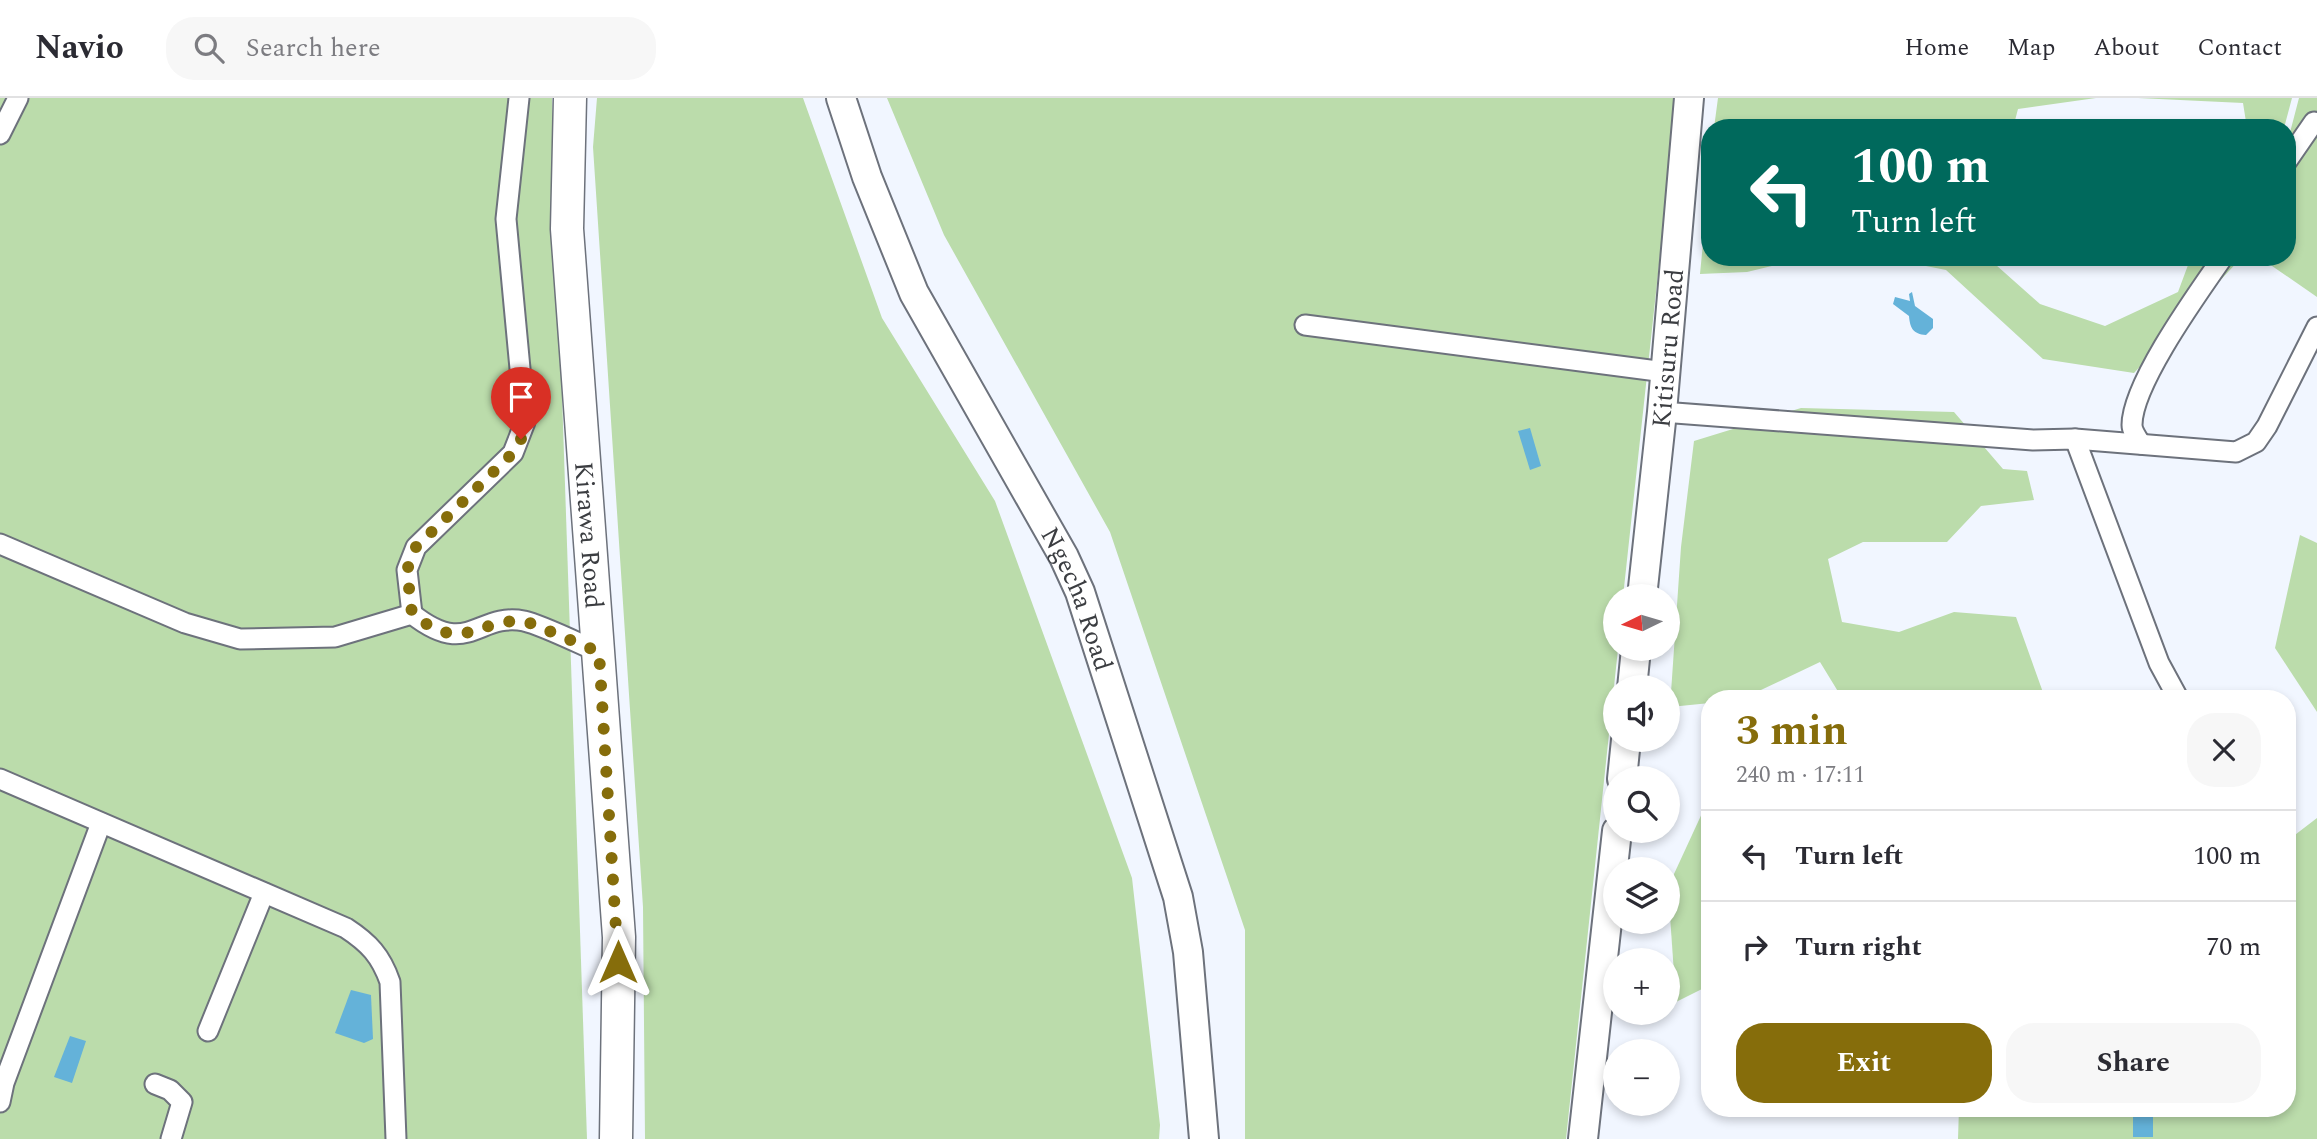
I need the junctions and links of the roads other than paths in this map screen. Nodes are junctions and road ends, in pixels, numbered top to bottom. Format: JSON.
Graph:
{"nodes":[{"id":1,"x":19,"y":98,"type":"edge"},
{"id":2,"x":519,"y":98,"type":"edge"},
{"id":3,"x":570,"y":98,"type":"edge"},
{"id":4,"x":841,"y":98,"type":"edge"},
{"id":5,"x":1689,"y":98,"type":"edge"},
{"id":6,"x":2314,"y":122,"type":"dead end"},
{"id":7,"x":0,"y":134,"type":"edge"},
{"id":8,"x":2296,"y":148,"type":"edge"},
{"id":9,"x":2216,"y":266,"type":"edge"},
{"id":10,"x":1306,"y":325,"type":"dead end"},
{"id":11,"x":2317,"y":327,"type":"edge"},
{"id":12,"x":1665,"y":372,"type":"junction"},
{"id":13,"x":1662,"y":412,"type":"junction"},
{"id":14,"x":2075,"y":439,"type":"junction"},
{"id":15,"x":2141,"y":444,"type":"junction"},
{"id":16,"x":0,"y":544,"type":"edge"},
{"id":17,"x":1643,"y":584,"type":"edge"},
{"id":18,"x":412,"y":614,"type":"junction"},
{"id":19,"x":599,"y":652,"type":"junction"},
{"id":20,"x":2174,"y":690,"type":"edge"},
{"id":21,"x":0,"y":779,"type":"edge"},
{"id":22,"x":101,"y":822,"type":"junction"},
{"id":23,"x":1616,"y":843,"type":"edge"},
{"id":24,"x":264,"y":893,"type":"junction"},
{"id":25,"x":208,"y":1031,"type":"dead end"},
{"id":26,"x":155,"y":1084,"type":"dead end"},
{"id":27,"x":0,"y":1102,"type":"edge"},
{"id":28,"x":171,"y":1139,"type":"edge"},
{"id":29,"x":396,"y":1139,"type":"edge"},
{"id":30,"x":616,"y":1139,"type":"edge"},
{"id":31,"x":1204,"y":1139,"type":"edge"},
{"id":32,"x":1583,"y":1139,"type":"edge"}],
"edges":[{"from":1,"to":7,"type":"street"},
{"from":2,"to":18,"type":"street"},
{"from":3,"to":19,"type":"main road","name":"Kirawa Road"},
{"from":4,"to":31,"type":"main road","name":"Ngecha Road"},
{"from":5,"to":12,"type":"main road","name":"Kitisuru Road"},
{"from":6,"to":8,"type":"street"},
{"from":9,"to":15,"type":"street"},
{"from":10,"to":12,"type":"street"},
{"from":11,"to":15,"type":"street"},
{"from":12,"to":13,"type":"main road","name":"Kitisuru Road"},
{"from":13,"to":14,"type":"street"},
{"from":13,"to":17,"type":"main road","name":"Kitisuru Road"},
{"from":14,"to":15,"type":"street"},
{"from":14,"to":20,"type":"street"},
{"from":16,"to":18,"type":"street"},
{"from":18,"to":19,"type":"street"},
{"from":19,"to":30,"type":"main road","name":"Kirawa Road"},
{"from":21,"to":22,"type":"street"},
{"from":22,"to":24,"type":"street"},
{"from":22,"to":27,"type":"street"},
{"from":23,"to":32,"type":"main road"},
{"from":24,"to":25,"type":"street"},
{"from":24,"to":29,"type":"street"},
{"from":26,"to":28,"type":"street"}]}
